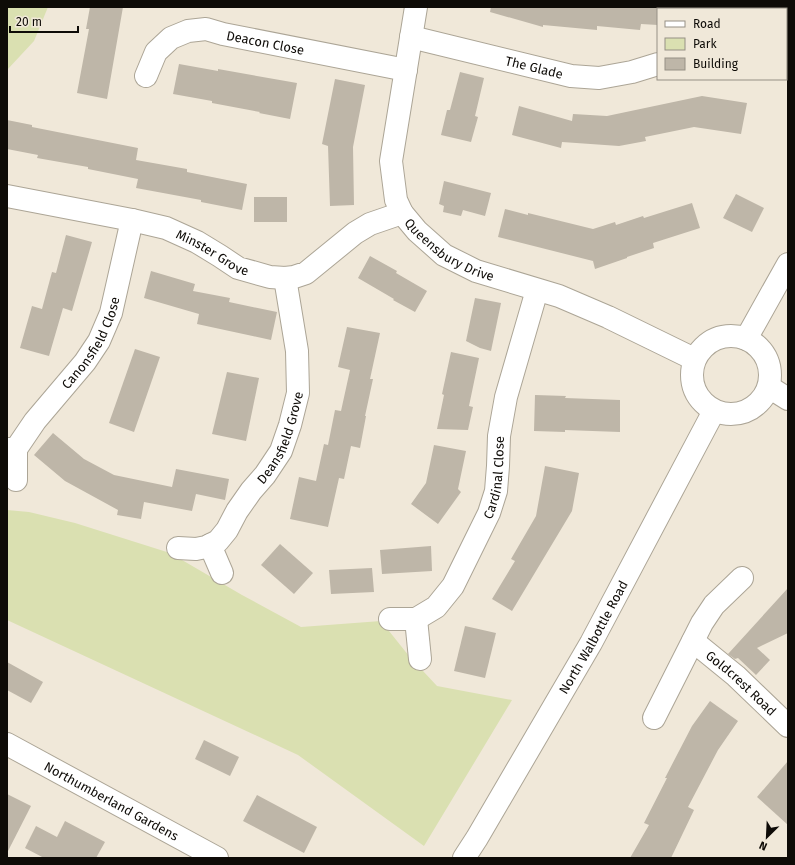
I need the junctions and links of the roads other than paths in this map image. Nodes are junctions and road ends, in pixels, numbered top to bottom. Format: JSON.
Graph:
{"nodes":[{"id":1,"x":416,"y":7,"type":"edge"},
{"id":2,"x":411,"y":37,"type":"junction"},
{"id":3,"x":657,"y":64,"type":"edge"},
{"id":4,"x":406,"y":70,"type":"junction"},
{"id":5,"x":146,"y":76,"type":"dead end"},
{"id":6,"x":7,"y":196,"type":"edge"},
{"id":7,"x":402,"y":213,"type":"junction"},
{"id":8,"x":132,"y":220,"type":"junction"},
{"id":9,"x":788,"y":264,"type":"edge"},
{"id":10,"x":285,"y":278,"type":"junction"},
{"id":11,"x":537,"y":290,"type":"junction"},
{"id":12,"x":746,"y":339,"type":"junction"},
{"id":13,"x":694,"y":359,"type":"junction"},
{"id":14,"x":769,"y":388,"type":"junction"},
{"id":15,"x":788,"y":399,"type":"edge"},
{"id":16,"x":714,"y":411,"type":"junction"},
{"id":17,"x":11,"y":449,"type":"edge"},
{"id":18,"x":16,"y":480,"type":"dead end"},
{"id":19,"x":210,"y":545,"type":"junction"},
{"id":20,"x":178,"y":548,"type":"dead end"},
{"id":21,"x":222,"y":573,"type":"dead end"},
{"id":22,"x":742,"y":578,"type":"dead end"},
{"id":23,"x":390,"y":619,"type":"dead end"},
{"id":24,"x":416,"y":619,"type":"junction"},
{"id":25,"x":693,"y":641,"type":"junction"},
{"id":26,"x":420,"y":659,"type":"dead end"},
{"id":27,"x":654,"y":718,"type":"dead end"},
{"id":28,"x":788,"y":726,"type":"edge"},
{"id":29,"x":7,"y":744,"type":"edge"},
{"id":30,"x":217,"y":858,"type":"edge"},
{"id":31,"x":464,"y":858,"type":"edge"}],
"edges":[{"from":1,"to":2,"type":"street","name":"Queensbury Drive"},
{"from":2,"to":3,"type":"street","name":"The Glade"},
{"from":2,"to":4,"type":"street","name":"Queensbury Drive"},
{"from":4,"to":5,"type":"street","name":"Deacon Close"},
{"from":4,"to":7,"type":"street","name":"Queensbury Drive"},
{"from":6,"to":8,"type":"street","name":"Minster Grove"},
{"from":7,"to":10,"type":"street","name":"Minster Grove"},
{"from":7,"to":11,"type":"street","name":"Queensbury Drive"},
{"from":8,"to":10,"type":"street","name":"Minster Grove"},
{"from":8,"to":17,"type":"street","name":"Canonsfield Close"},
{"from":9,"to":12,"type":"street"},
{"from":10,"to":19,"type":"street","name":"Deansfield Grove"},
{"from":11,"to":13,"type":"street","name":"Queensbury Drive"},
{"from":11,"to":24,"type":"street","name":"Cardinal Close"},
{"from":12,"to":13,"type":"street"},
{"from":12,"to":14,"type":"street"},
{"from":13,"to":16,"type":"street"},
{"from":14,"to":15,"type":"street"},
{"from":14,"to":16,"type":"street"},
{"from":16,"to":31,"type":"street","name":"North Walbottle Road"},
{"from":17,"to":18,"type":"street","name":"Canonsfield Close"},
{"from":19,"to":20,"type":"street","name":"Deansfield Grove"},
{"from":19,"to":21,"type":"street"},
{"from":22,"to":25,"type":"street","name":"Goldcrest Road"},
{"from":23,"to":24,"type":"street"},
{"from":24,"to":26,"type":"street"},
{"from":25,"to":27,"type":"street","name":"Goldcrest Road"},
{"from":25,"to":28,"type":"street","name":"Goldcrest Road"},
{"from":29,"to":30,"type":"street","name":"Northumberland Gardens"}]}
